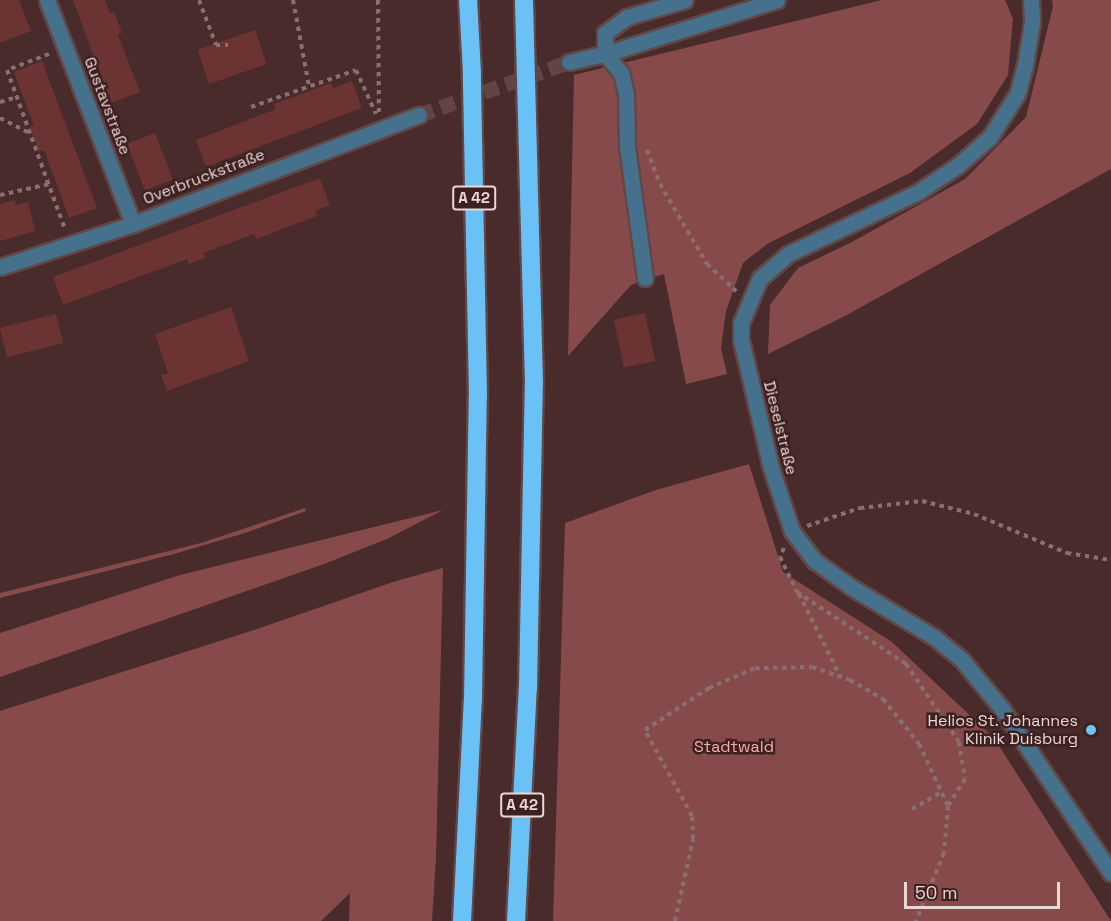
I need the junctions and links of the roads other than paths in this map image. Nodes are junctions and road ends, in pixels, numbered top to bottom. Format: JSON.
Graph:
{"nodes":[{"id":1,"x":47,"y":0,"type":"edge"},
{"id":2,"x":468,"y":0,"type":"edge"},
{"id":3,"x":524,"y":0,"type":"edge"},
{"id":4,"x":685,"y":0,"type":"edge"},
{"id":5,"x":777,"y":0,"type":"edge"},
{"id":6,"x":1031,"y":0,"type":"edge"},
{"id":7,"x":605,"y":54,"type":"junction"},
{"id":8,"x":569,"y":62,"type":"tunnel mouth"},
{"id":9,"x":419,"y":115,"type":"tunnel mouth"},
{"id":10,"x":133,"y":224,"type":"junction"},
{"id":11,"x":0,"y":267,"type":"edge"},
{"id":12,"x":645,"y":278,"type":"dead end"},
{"id":13,"x":1111,"y":873,"type":"edge"},
{"id":14,"x":462,"y":921,"type":"edge"},
{"id":15,"x":516,"y":921,"type":"edge"}],
"edges":[{"from":1,"to":10,"type":"street","name":"Gustavstraße"},
{"from":2,"to":14,"type":"highway","number":"A 42"},
{"from":3,"to":15,"type":"highway","number":"A 42"},
{"from":4,"to":7,"type":"street"},
{"from":5,"to":7,"type":"street"},
{"from":6,"to":13,"type":"street","name":"Dieselstraße"},
{"from":7,"to":8,"type":"street"},
{"from":7,"to":12,"type":"street"},
{"from":9,"to":10,"type":"street","name":"Overbruckstraße"},
{"from":10,"to":11,"type":"street","name":"Overbruckstraße"}]}
